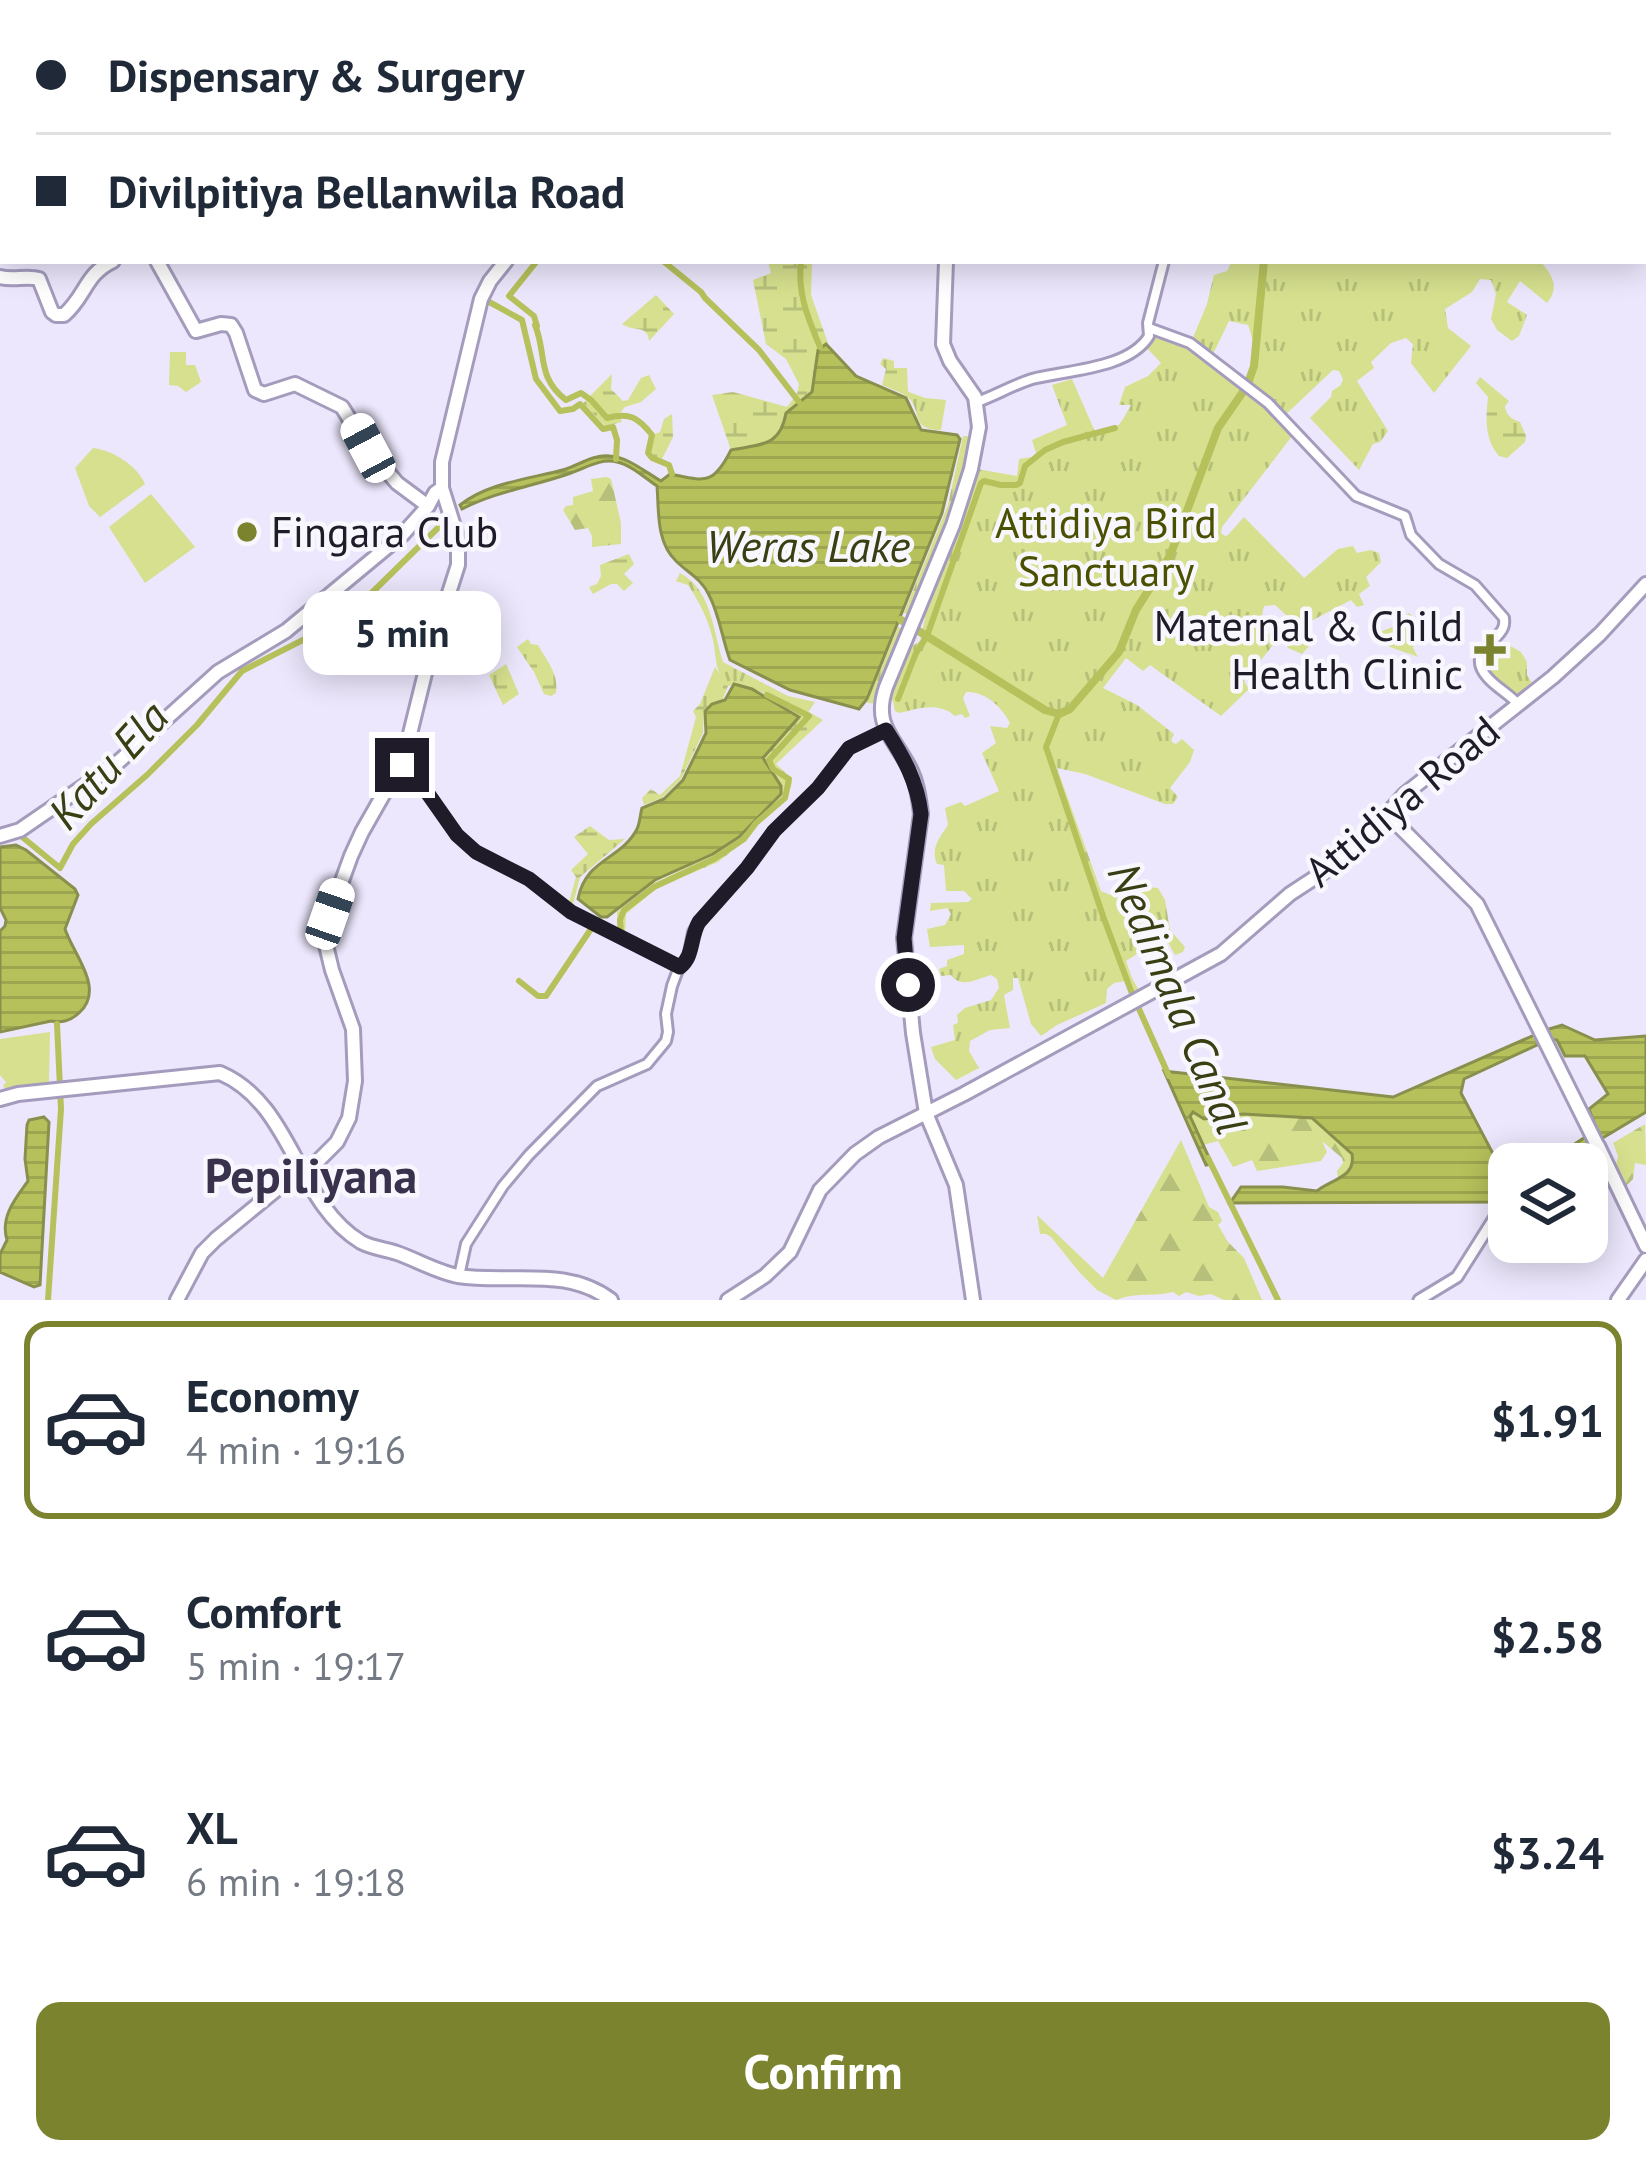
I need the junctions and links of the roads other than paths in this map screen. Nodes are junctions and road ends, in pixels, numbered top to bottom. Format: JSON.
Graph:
{"nodes":[{"id":1,"x":108,"y":264,"type":"edge"},
{"id":2,"x":160,"y":264,"type":"edge"},
{"id":3,"x":508,"y":264,"type":"edge"},
{"id":4,"x":946,"y":264,"type":"edge"},
{"id":5,"x":1164,"y":264,"type":"edge"},
{"id":6,"x":0,"y":277,"type":"edge"},
{"id":7,"x":1149,"y":328,"type":"junction"},
{"id":8,"x":977,"y":402,"type":"junction"},
{"id":9,"x":440,"y":492,"type":"junction"},
{"id":10,"x":1646,"y":584,"type":"edge"},
{"id":11,"x":1518,"y":705,"type":"junction"},
{"id":12,"x":886,"y":730,"type":"junction"},
{"id":13,"x":404,"y":766,"type":"junction"},
{"id":14,"x":1387,"y":813,"type":"junction"},
{"id":15,"x":0,"y":836,"type":"edge"},
{"id":16,"x":680,"y":967,"type":"junction"},
{"id":17,"x":0,"y":1100,"type":"edge"},
{"id":18,"x":926,"y":1113,"type":"junction"},
{"id":19,"x":1595,"y":1140,"type":"junction"},
{"id":20,"x":1592,"y":1143,"type":"edge"},
{"id":21,"x":297,"y":1157,"type":"junction"},
{"id":22,"x":320,"y":1162,"type":"junction"},
{"id":23,"x":304,"y":1174,"type":"junction"},
{"id":24,"x":289,"y":1184,"type":"junction"},
{"id":25,"x":315,"y":1192,"type":"junction"},
{"id":26,"x":1488,"y":1228,"type":"edge"},
{"id":27,"x":1646,"y":1246,"type":"edge"},
{"id":28,"x":1646,"y":1260,"type":"edge"},
{"id":29,"x":459,"y":1276,"type":"junction"},
{"id":30,"x":177,"y":1300,"type":"edge"},
{"id":31,"x":611,"y":1300,"type":"edge"},
{"id":32,"x":728,"y":1300,"type":"edge"},
{"id":33,"x":973,"y":1300,"type":"edge"},
{"id":34,"x":1419,"y":1300,"type":"edge"},
{"id":35,"x":1618,"y":1300,"type":"edge"}],
"edges":[{"from":1,"to":6,"type":"main road"},
{"from":2,"to":9,"type":"main road"},
{"from":3,"to":9,"type":"main road"},
{"from":4,"to":8,"type":"main road"},
{"from":5,"to":7,"type":"street"},
{"from":7,"to":8,"type":"street"},
{"from":7,"to":11,"type":"street"},
{"from":8,"to":12,"type":"main road"},
{"from":9,"to":13,"type":"main road"},
{"from":9,"to":13,"type":"main road"},
{"from":9,"to":15,"type":"main road"},
{"from":10,"to":11,"type":"main road","name":"Attidiya Road"},
{"from":11,"to":14,"type":"main road","name":"Attidiya Road"},
{"from":12,"to":16,"type":"street"},
{"from":12,"to":18,"type":"main road"},
{"from":13,"to":16,"type":"street"},
{"from":13,"to":22,"type":"main road"},
{"from":14,"to":18,"type":"main road","name":"Attidiya Road"},
{"from":14,"to":19,"type":"main road"},
{"from":16,"to":29,"type":"street"},
{"from":17,"to":21,"type":"main road"},
{"from":18,"to":32,"type":"main road"},
{"from":18,"to":33,"type":"main road"},
{"from":19,"to":20,"type":"main road"},
{"from":19,"to":27,"type":"main road"},
{"from":21,"to":22,"type":"main road"},
{"from":21,"to":23,"type":"main road"},
{"from":21,"to":24,"type":"main road"},
{"from":22,"to":23,"type":"main road"},
{"from":22,"to":25,"type":"main road"},
{"from":23,"to":24,"type":"main road"},
{"from":23,"to":25,"type":"main road"},
{"from":24,"to":25,"type":"main road"},
{"from":24,"to":30,"type":"main road"},
{"from":25,"to":29,"type":"main road"},
{"from":26,"to":34,"type":"main road"},
{"from":28,"to":35,"type":"main road"},
{"from":29,"to":31,"type":"main road"}]}
